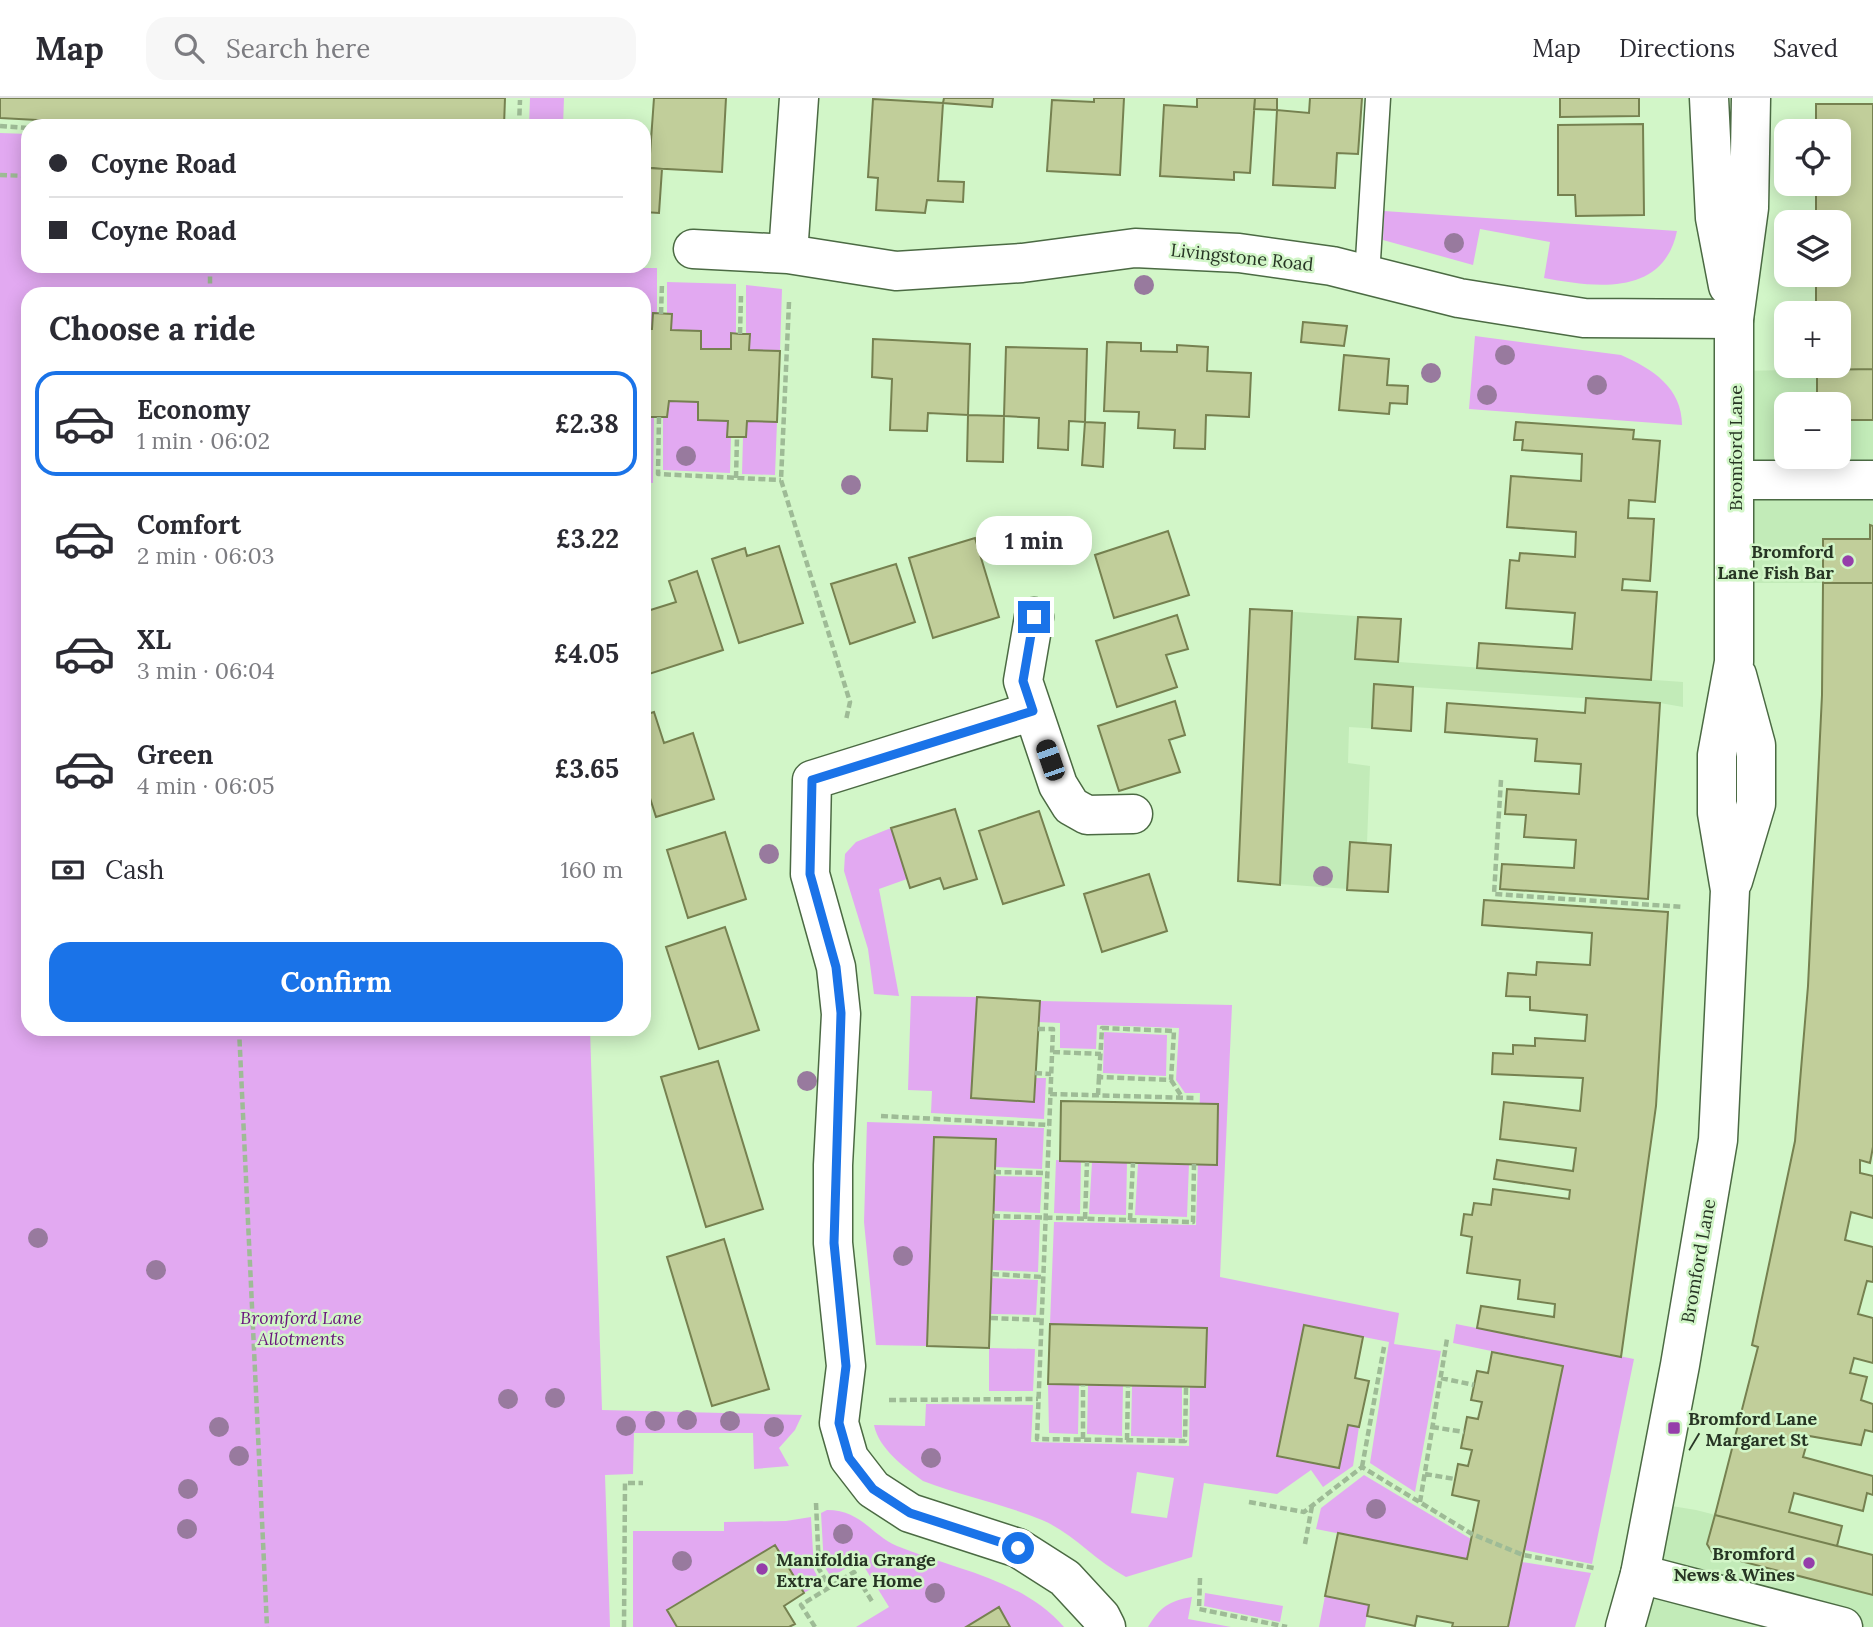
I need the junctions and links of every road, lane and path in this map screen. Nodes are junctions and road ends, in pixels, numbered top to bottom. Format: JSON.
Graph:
{"nodes":[{"id":1,"x":799,"y":98,"type":"edge"},
{"id":2,"x":1378,"y":98,"type":"edge"},
{"id":3,"x":1709,"y":98,"type":"edge"},
{"id":4,"x":1751,"y":98,"type":"edge"},
{"id":5,"x":520,"y":100,"type":"dead end"},
{"id":6,"x":519,"y":119,"type":"edge"},
{"id":7,"x":0,"y":126,"type":"edge"},
{"id":8,"x":21,"y":128,"type":"edge"},
{"id":9,"x":0,"y":175,"type":"edge"},
{"id":10,"x":21,"y":176,"type":"edge"},
{"id":11,"x":693,"y":249,"type":"dead end"},
{"id":12,"x":788,"y":254,"type":"junction"},
{"id":13,"x":1367,"y":276,"type":"junction"},
{"id":14,"x":662,"y":278,"type":"dead end"},
{"id":15,"x":741,"y":288,"type":"dead end"},
{"id":16,"x":790,"y":297,"type":"dead end"},
{"id":17,"x":661,"y":314,"type":"dead end"},
{"id":18,"x":1734,"y":318,"type":"junction"},
{"id":19,"x":740,"y":334,"type":"dead end"},
{"id":20,"x":659,"y":417,"type":"dead end"},
{"id":21,"x":737,"y":438,"type":"dead end"},
{"id":22,"x":736,"y":478,"type":"junction"},
{"id":23,"x":781,"y":480,"type":"junction"},
{"id":24,"x":1736,"y":480,"type":"junction"},
{"id":25,"x":1873,"y":480,"type":"edge"},
{"id":26,"x":1034,"y":617,"type":"dead end"},
{"id":27,"x":1033,"y":711,"type":"junction"},
{"id":28,"x":846,"y":720,"type":"dead end"},
{"id":29,"x":1501,"y":780,"type":"dead end"},
{"id":30,"x":1133,"y":814,"type":"dead end"},
{"id":31,"x":1695,"y":908,"type":"dead end"},
{"id":32,"x":1038,"y":1029,"type":"dead end"},
{"id":33,"x":239,"y":1036,"type":"edge"},
{"id":34,"x":1052,"y":1052,"type":"junction"},
{"id":35,"x":1101,"y":1054,"type":"junction"},
{"id":36,"x":1035,"y":1073,"type":"dead end"},
{"id":37,"x":1051,"y":1074,"type":"junction"},
{"id":38,"x":1099,"y":1077,"type":"junction"},
{"id":39,"x":1171,"y":1080,"type":"junction"},
{"id":40,"x":1050,"y":1094,"type":"junction"},
{"id":41,"x":1098,"y":1096,"type":"junction"},
{"id":42,"x":1182,"y":1098,"type":"junction"},
{"id":43,"x":1195,"y":1098,"type":"dead end"},
{"id":44,"x":876,"y":1116,"type":"dead end"},
{"id":45,"x":1049,"y":1125,"type":"junction"},
{"id":46,"x":1087,"y":1162,"type":"dead end"},
{"id":47,"x":1133,"y":1163,"type":"dead end"},
{"id":48,"x":1194,"y":1164,"type":"dead end"},
{"id":49,"x":995,"y":1172,"type":"dead end"},
{"id":50,"x":1047,"y":1173,"type":"junction"},
{"id":51,"x":993,"y":1216,"type":"dead end"},
{"id":52,"x":1045,"y":1217,"type":"junction"},
{"id":53,"x":1085,"y":1219,"type":"junction"},
{"id":54,"x":1130,"y":1220,"type":"junction"},
{"id":55,"x":992,"y":1274,"type":"dead end"},
{"id":56,"x":1043,"y":1277,"type":"junction"},
{"id":57,"x":990,"y":1318,"type":"dead end"},
{"id":58,"x":1042,"y":1320,"type":"junction"},
{"id":59,"x":1447,"y":1339,"type":"dead end"},
{"id":60,"x":1384,"y":1347,"type":"dead end"},
{"id":61,"x":1440,"y":1377,"type":"junction"},
{"id":62,"x":1083,"y":1385,"type":"dead end"},
{"id":63,"x":1474,"y":1385,"type":"dead end"},
{"id":64,"x":1128,"y":1386,"type":"dead end"},
{"id":65,"x":1186,"y":1388,"type":"dead end"},
{"id":66,"x":1038,"y":1399,"type":"junction"},
{"id":67,"x":883,"y":1400,"type":"dead end"},
{"id":68,"x":1432,"y":1427,"type":"junction"},
{"id":69,"x":1464,"y":1432,"type":"dead end"},
{"id":70,"x":1083,"y":1439,"type":"junction"},
{"id":71,"x":1127,"y":1440,"type":"junction"},
{"id":72,"x":1362,"y":1467,"type":"junction"},
{"id":73,"x":1424,"y":1474,"type":"junction"},
{"id":74,"x":1455,"y":1479,"type":"dead end"},
{"id":75,"x":643,"y":1483,"type":"dead end"},
{"id":76,"x":1249,"y":1502,"type":"dead end"},
{"id":77,"x":1420,"y":1502,"type":"junction"},
{"id":78,"x":816,"y":1503,"type":"dead end"},
{"id":79,"x":1312,"y":1505,"type":"junction"},
{"id":80,"x":1305,"y":1544,"type":"dead end"},
{"id":81,"x":1599,"y":1569,"type":"dead end"},
{"id":82,"x":1640,"y":1574,"type":"junction"},
{"id":83,"x":1199,"y":1578,"type":"dead end"},
{"id":84,"x":830,"y":1588,"type":"junction"},
{"id":85,"x":873,"y":1603,"type":"dead end"},
{"id":86,"x":267,"y":1627,"type":"edge"},
{"id":87,"x":624,"y":1627,"type":"edge"},
{"id":88,"x":815,"y":1627,"type":"edge"},
{"id":89,"x":1106,"y":1627,"type":"edge"},
{"id":90,"x":1287,"y":1627,"type":"edge"},
{"id":91,"x":1625,"y":1627,"type":"edge"},
{"id":92,"x":1843,"y":1627,"type":"edge"}],
"edges":[{"from":1,"to":12,"type":"street"},
{"from":2,"to":13,"type":"lane"},
{"from":3,"to":18,"type":"street","name":"Bromford Lane"},
{"from":4,"to":18,"type":"street","name":"Bromford Lane"},
{"from":5,"to":6,"type":"path"},
{"from":7,"to":8,"type":"path"},
{"from":9,"to":10,"type":"path"},
{"from":11,"to":12,"type":"street","name":"Livingstone Road"},
{"from":12,"to":13,"type":"street","name":"Livingstone Road"},
{"from":13,"to":18,"type":"street","name":"Livingstone Road"},
{"from":14,"to":17,"type":"path"},
{"from":15,"to":19,"type":"path"},
{"from":16,"to":23,"type":"path"},
{"from":18,"to":24,"type":"street","name":"Bromford Lane"},
{"from":20,"to":22,"type":"path"},
{"from":21,"to":22,"type":"path"},
{"from":22,"to":23,"type":"path"},
{"from":23,"to":28,"type":"path"},
{"from":24,"to":25,"type":"street"},
{"from":24,"to":82,"type":"street","name":"Bromford Lane"},
{"from":26,"to":27,"type":"street"},
{"from":27,"to":30,"type":"street"},
{"from":27,"to":89,"type":"street"},
{"from":29,"to":31,"type":"path"},
{"from":32,"to":34,"type":"path"},
{"from":33,"to":86,"type":"path"},
{"from":34,"to":35,"type":"path"},
{"from":34,"to":37,"type":"path"},
{"from":35,"to":38,"type":"path"},
{"from":35,"to":39,"type":"path"},
{"from":36,"to":37,"type":"path"},
{"from":37,"to":40,"type":"path"},
{"from":38,"to":39,"type":"path"},
{"from":38,"to":41,"type":"path"},
{"from":39,"to":42,"type":"path"},
{"from":40,"to":41,"type":"path"},
{"from":40,"to":45,"type":"path"},
{"from":41,"to":42,"type":"path"},
{"from":42,"to":43,"type":"path"},
{"from":44,"to":45,"type":"path"},
{"from":45,"to":50,"type":"path"},
{"from":46,"to":53,"type":"path"},
{"from":47,"to":54,"type":"path"},
{"from":48,"to":54,"type":"path"},
{"from":49,"to":50,"type":"path"},
{"from":50,"to":52,"type":"path"},
{"from":51,"to":52,"type":"path"},
{"from":52,"to":53,"type":"path"},
{"from":52,"to":56,"type":"path"},
{"from":53,"to":54,"type":"path"},
{"from":55,"to":56,"type":"path"},
{"from":56,"to":58,"type":"path"},
{"from":57,"to":58,"type":"path"},
{"from":58,"to":66,"type":"path"},
{"from":59,"to":61,"type":"path"},
{"from":60,"to":72,"type":"path"},
{"from":61,"to":63,"type":"path"},
{"from":61,"to":68,"type":"path"},
{"from":62,"to":70,"type":"path"},
{"from":64,"to":71,"type":"path"},
{"from":65,"to":71,"type":"path"},
{"from":66,"to":67,"type":"path"},
{"from":66,"to":70,"type":"path"},
{"from":68,"to":69,"type":"path"},
{"from":68,"to":73,"type":"path"},
{"from":70,"to":71,"type":"path"},
{"from":72,"to":77,"type":"path"},
{"from":72,"to":79,"type":"path"},
{"from":73,"to":74,"type":"path"},
{"from":73,"to":77,"type":"path"},
{"from":75,"to":87,"type":"path"},
{"from":76,"to":79,"type":"path"},
{"from":77,"to":81,"type":"path"},
{"from":78,"to":84,"type":"path"},
{"from":79,"to":80,"type":"path"},
{"from":82,"to":91,"type":"street","name":"Bromford Lane"},
{"from":82,"to":92,"type":"street"},
{"from":83,"to":90,"type":"path"},
{"from":84,"to":85,"type":"path"},
{"from":84,"to":88,"type":"path"}]}
